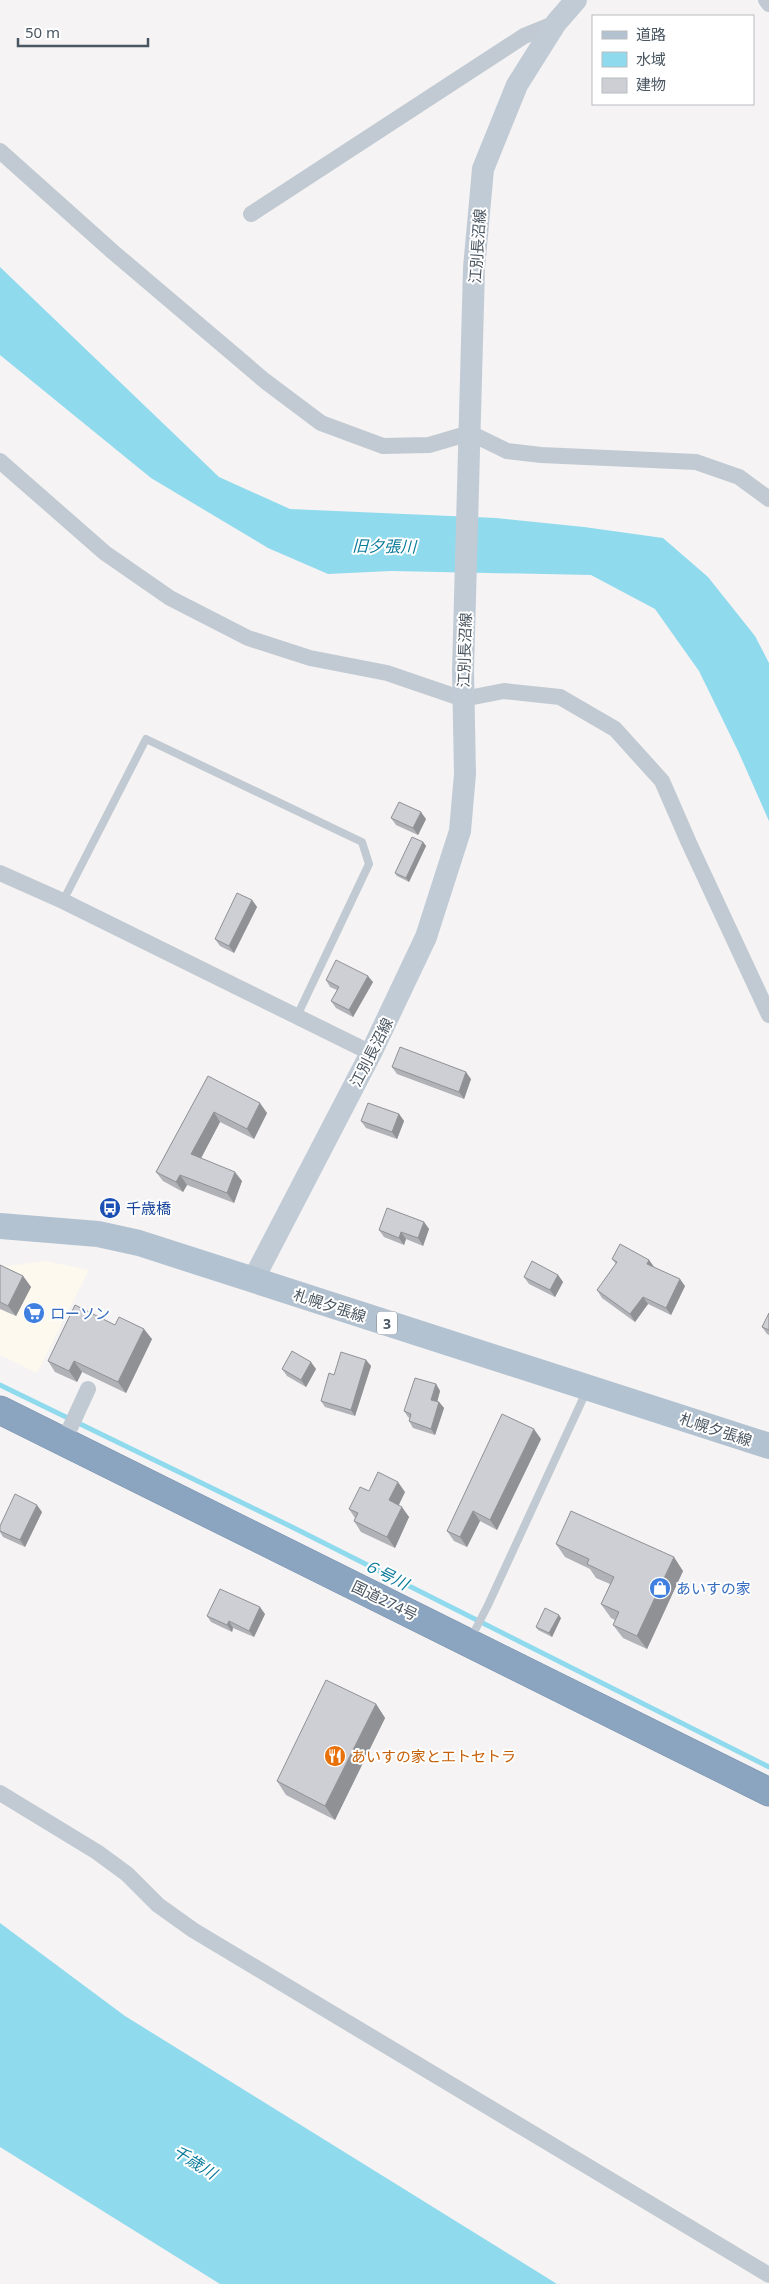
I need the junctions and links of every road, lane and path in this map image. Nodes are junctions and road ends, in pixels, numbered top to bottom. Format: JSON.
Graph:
{"nodes":[{"id":1,"x":576,"y":0,"type":"edge"},
{"id":2,"x":766,"y":0,"type":"edge"},
{"id":3,"x":769,"y":4,"type":"edge"},
{"id":4,"x":556,"y":24,"type":"junction"},
{"id":5,"x":0,"y":151,"type":"edge"},
{"id":6,"x":251,"y":214,"type":"dead end"},
{"id":7,"x":470,"y":433,"type":"junction"},
{"id":8,"x":0,"y":461,"type":"edge"},
{"id":9,"x":769,"y":499,"type":"edge"},
{"id":10,"x":463,"y":699,"type":"junction"},
{"id":11,"x":0,"y":873,"type":"edge"},
{"id":12,"x":63,"y":901,"type":"junction"},
{"id":13,"x":769,"y":1015,"type":"edge"},
{"id":14,"x":297,"y":1016,"type":"junction"},
{"id":15,"x":371,"y":1053,"type":"junction"},
{"id":16,"x":0,"y":1226,"type":"edge"},
{"id":17,"x":253,"y":1280,"type":"junction"},
{"id":18,"x":588,"y":1388,"type":"junction"},
{"id":19,"x":88,"y":1389,"type":"dead end"},
{"id":20,"x":0,"y":1410,"type":"edge"},
{"id":21,"x":66,"y":1436,"type":"junction"},
{"id":22,"x":769,"y":1446,"type":"edge"},
{"id":23,"x":471,"y":1637,"type":"junction"},
{"id":24,"x":769,"y":1792,"type":"edge"},
{"id":25,"x":0,"y":1793,"type":"edge"},
{"id":26,"x":769,"y":2275,"type":"edge"}],
"edges":[{"from":1,"to":4,"type":"main road","name":"江別長沼線"},
{"from":2,"to":3,"type":"street"},
{"from":4,"to":6,"type":"street"},
{"from":4,"to":7,"type":"main road","name":"江別長沼線"},
{"from":5,"to":7,"type":"street"},
{"from":7,"to":9,"type":"street"},
{"from":7,"to":10,"type":"main road","name":"江別長沼線"},
{"from":8,"to":10,"type":"street"},
{"from":10,"to":13,"type":"street"},
{"from":10,"to":15,"type":"main road","name":"江別長沼線"},
{"from":11,"to":12,"type":"street"},
{"from":12,"to":14,"type":"street"},
{"from":12,"to":14,"type":"lane"},
{"from":14,"to":15,"type":"street"},
{"from":15,"to":17,"type":"main road","name":"江別長沼線"},
{"from":16,"to":17,"type":"main road","name":"札幌夕張線","number":"3"},
{"from":17,"to":18,"type":"main road","name":"札幌夕張線","number":"3"},
{"from":18,"to":22,"type":"main road","name":"札幌夕張線","number":"3"},
{"from":18,"to":23,"type":"lane"},
{"from":19,"to":21,"type":"street"},
{"from":20,"to":21,"type":"highway","name":"国道274号"},
{"from":21,"to":23,"type":"highway","name":"国道274号"},
{"from":23,"to":24,"type":"highway","name":"国道274号"},
{"from":25,"to":26,"type":"street"}]}
